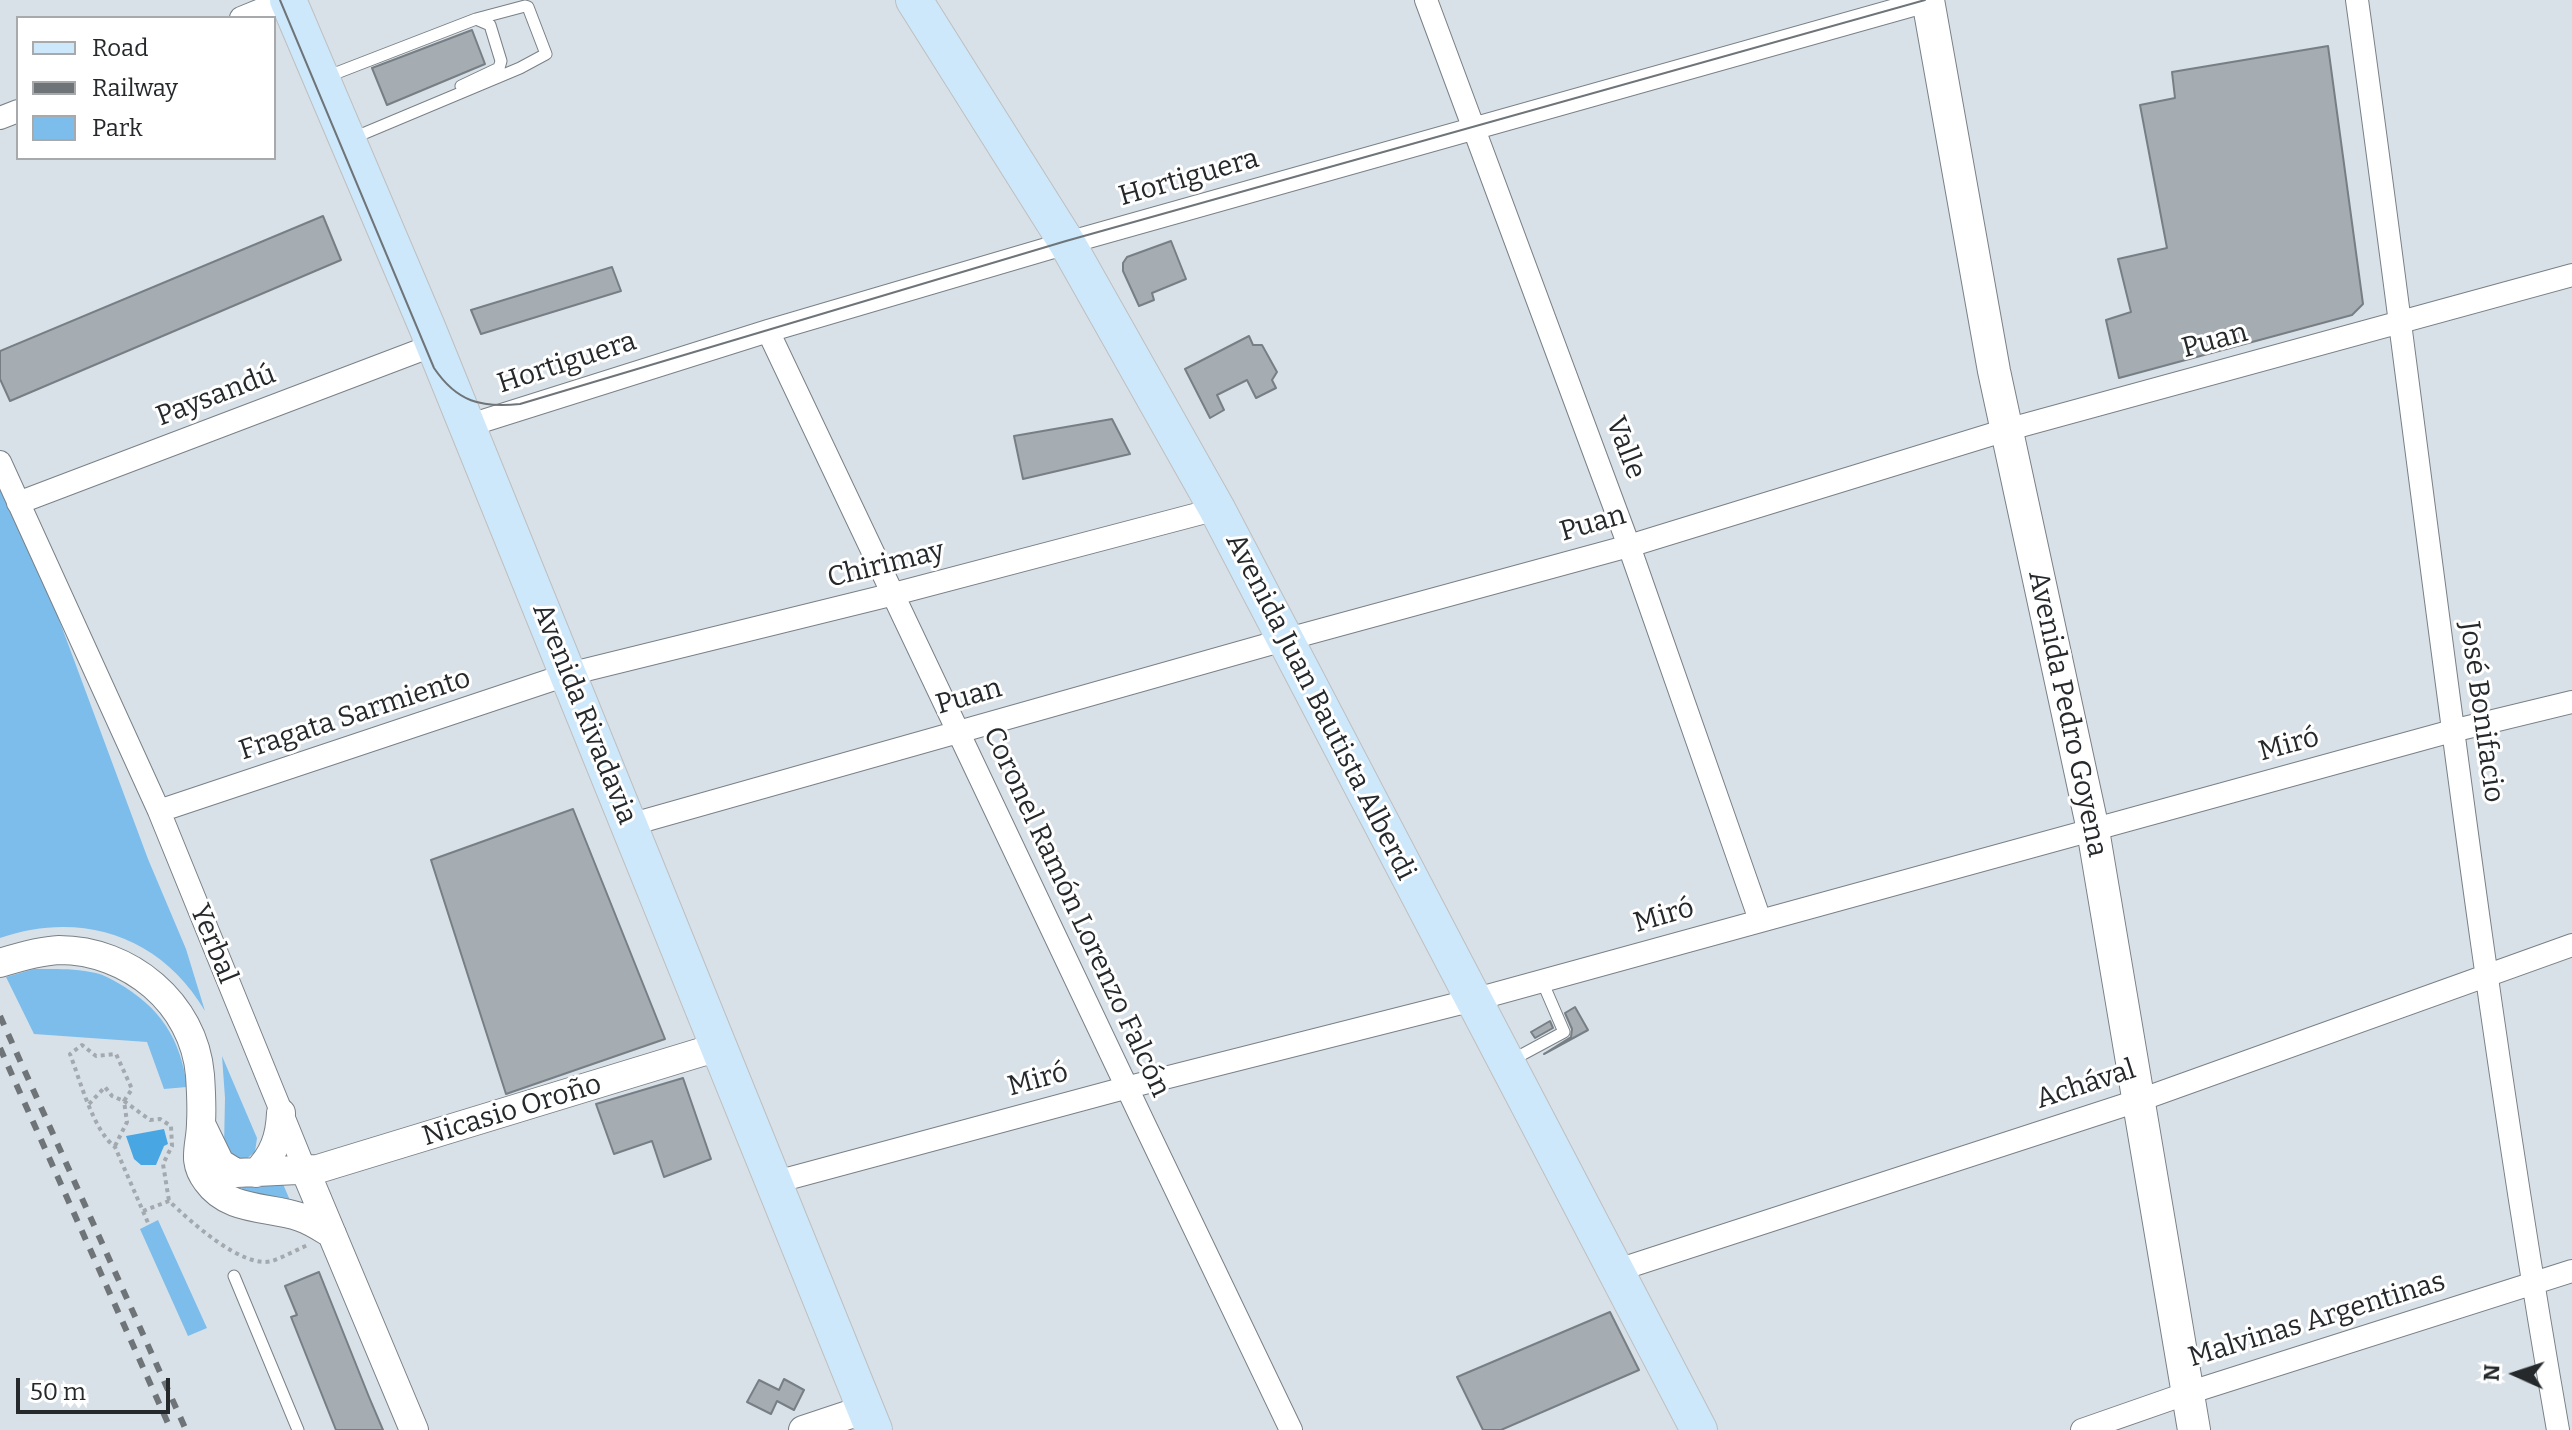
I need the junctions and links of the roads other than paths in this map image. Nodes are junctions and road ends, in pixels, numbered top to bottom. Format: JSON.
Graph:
{"nodes":[{"id":1,"x":286,"y":0,"type":"edge"},
{"id":2,"x":914,"y":0,"type":"edge"},
{"id":3,"x":1426,"y":0,"type":"edge"},
{"id":4,"x":1929,"y":0,"type":"edge"},
{"id":5,"x":2357,"y":0,"type":"edge"},
{"id":6,"x":246,"y":16,"type":"edge"},
{"id":7,"x":476,"y":19,"type":"junction"},
{"id":8,"x":321,"y":78,"type":"junction"},
{"id":9,"x":453,"y":96,"type":"junction"},
{"id":10,"x":1473,"y":129,"type":"junction"},
{"id":11,"x":347,"y":141,"type":"junction"},
{"id":12,"x":1067,"y":243,"type":"junction"},
{"id":13,"x":2572,"y":275,"type":"edge"},
{"id":14,"x":2401,"y":321,"type":"junction"},
{"id":15,"x":768,"y":331,"type":"junction"},
{"id":16,"x":434,"y":345,"type":"junction"},
{"id":17,"x":467,"y":426,"type":"junction"},
{"id":18,"x":2006,"y":430,"type":"junction"},
{"id":19,"x":6,"y":484,"type":"edge"},
{"id":20,"x":1217,"y":509,"type":"junction"},
{"id":21,"x":1629,"y":546,"type":"junction"},
{"id":22,"x":894,"y":594,"type":"junction"},
{"id":23,"x":1284,"y":640,"type":"junction"},
{"id":24,"x":569,"y":674,"type":"junction"},
{"id":25,"x":2572,"y":702,"type":"edge"},
{"id":26,"x":958,"y":731,"type":"junction"},
{"id":27,"x":2452,"y":731,"type":"junction"},
{"id":28,"x":159,"y":811,"type":"junction"},
{"id":29,"x":629,"y":825,"type":"junction"},
{"id":30,"x":2093,"y":830,"type":"junction"},
{"id":31,"x":1760,"y":920,"type":"junction"},
{"id":32,"x":2572,"y":945,"type":"edge"},
{"id":33,"x":3,"y":962,"type":"edge"},
{"id":34,"x":2487,"y":974,"type":"junction"},
{"id":35,"x":1542,"y":981,"type":"junction"},
{"id":36,"x":1473,"y":1000,"type":"junction"},
{"id":37,"x":718,"y":1047,"type":"junction"},
{"id":38,"x":1505,"y":1063,"type":"junction"},
{"id":39,"x":1125,"y":1088,"type":"junction"},
{"id":40,"x":2140,"y":1100,"type":"junction"},
{"id":41,"x":281,"y":1113,"type":"junction"},
{"id":42,"x":202,"y":1126,"type":"junction"},
{"id":43,"x":305,"y":1170,"type":"junction"},
{"id":44,"x":256,"y":1173,"type":"junction"},
{"id":45,"x":772,"y":1183,"type":"junction"},
{"id":46,"x":332,"y":1234,"type":"junction"},
{"id":47,"x":1615,"y":1271,"type":"junction"},
{"id":48,"x":2572,"y":1271,"type":"edge"},
{"id":49,"x":234,"y":1276,"type":"dead end"},
{"id":50,"x":2533,"y":1284,"type":"junction"},
{"id":51,"x":2188,"y":1393,"type":"junction"},
{"id":52,"x":870,"y":1420,"type":"edge"},
{"id":53,"x":298,"y":1430,"type":"edge"},
{"id":54,"x":414,"y":1430,"type":"edge"},
{"id":55,"x":803,"y":1430,"type":"edge"},
{"id":56,"x":1291,"y":1430,"type":"edge"},
{"id":57,"x":1699,"y":1430,"type":"edge"},
{"id":58,"x":2082,"y":1430,"type":"edge"},
{"id":59,"x":2194,"y":1430,"type":"edge"},
{"id":60,"x":2558,"y":1430,"type":"edge"}],
"edges":[{"from":1,"to":6,"type":"street"},
{"from":1,"to":8,"type":"main road","name":"Avenida Rivadavia"},
{"from":2,"to":12,"type":"main road","name":"Avenida Juan Bautista Alberdi"},
{"from":3,"to":10,"type":"street","name":"Valle"},
{"from":4,"to":10,"type":"street","name":"Hortiguera"},
{"from":4,"to":18,"type":"main road","name":"Avenida Pedro Goyena"},
{"from":5,"to":14,"type":"street","name":"José Bonifacio"},
{"from":7,"to":8,"type":"lane"},
{"from":7,"to":9,"type":"lane"},
{"from":7,"to":9,"type":"lane"},
{"from":8,"to":11,"type":"main road","name":"Avenida Rivadavia"},
{"from":9,"to":11,"type":"lane"},
{"from":10,"to":12,"type":"street","name":"Hortiguera"},
{"from":10,"to":21,"type":"street","name":"Valle"},
{"from":11,"to":16,"type":"main road","name":"Avenida Rivadavia"},
{"from":12,"to":15,"type":"street","name":"Hortiguera"},
{"from":12,"to":20,"type":"main road","name":"Avenida Juan Bautista Alberdi"},
{"from":13,"to":14,"type":"street","name":"Puan"},
{"from":14,"to":18,"type":"street","name":"Puan"},
{"from":14,"to":27,"type":"street","name":"José Bonifacio"},
{"from":15,"to":17,"type":"street","name":"Hortiguera"},
{"from":15,"to":22,"type":"street","name":"Coronel Ramón Lorenzo Falcón"},
{"from":16,"to":17,"type":"main road","name":"Avenida Rivadavia"},
{"from":16,"to":19,"type":"street","name":"Paysandú"},
{"from":17,"to":24,"type":"main road","name":"Avenida Rivadavia"},
{"from":18,"to":21,"type":"street","name":"Puan"},
{"from":18,"to":30,"type":"main road","name":"Avenida Pedro Goyena"},
{"from":19,"to":28,"type":"street","name":"Yerbal"},
{"from":20,"to":22,"type":"street","name":"Chirimay"},
{"from":20,"to":23,"type":"main road","name":"Avenida Juan Bautista Alberdi"},
{"from":21,"to":23,"type":"street","name":"Puan"},
{"from":21,"to":31,"type":"street","name":"Valle"},
{"from":22,"to":24,"type":"street","name":"Chirimay"},
{"from":22,"to":26,"type":"street","name":"Coronel Ramón Lorenzo Falcón"},
{"from":23,"to":26,"type":"street","name":"Puan"},
{"from":23,"to":36,"type":"main road","name":"Avenida Juan Bautista Alberdi"},
{"from":24,"to":28,"type":"street","name":"Fragata Sarmiento"},
{"from":24,"to":29,"type":"main road","name":"Avenida Rivadavia"},
{"from":25,"to":27,"type":"street","name":"Miró"},
{"from":26,"to":29,"type":"street","name":"Puan"},
{"from":26,"to":39,"type":"street","name":"Coronel Ramón Lorenzo Falcón"},
{"from":27,"to":30,"type":"street","name":"Miró"},
{"from":27,"to":34,"type":"street","name":"José Bonifacio"},
{"from":28,"to":41,"type":"street","name":"Yerbal"},
{"from":29,"to":37,"type":"main road","name":"Avenida Rivadavia"},
{"from":30,"to":31,"type":"street","name":"Miró"},
{"from":30,"to":40,"type":"main road","name":"Avenida Pedro Goyena"},
{"from":31,"to":35,"type":"street","name":"Miró"},
{"from":32,"to":34,"type":"street","name":"Achával"},
{"from":33,"to":42,"type":"street"},
{"from":34,"to":40,"type":"street","name":"Achával"},
{"from":34,"to":50,"type":"street","name":"José Bonifacio"},
{"from":35,"to":36,"type":"street","name":"Miró"},
{"from":35,"to":38,"type":"lane"},
{"from":36,"to":38,"type":"main road","name":"Avenida Juan Bautista Alberdi"},
{"from":36,"to":39,"type":"street","name":"Miró"},
{"from":37,"to":43,"type":"street","name":"Nicasio Oroño"},
{"from":37,"to":45,"type":"main road","name":"Avenida Rivadavia"},
{"from":38,"to":47,"type":"main road","name":"Avenida Juan Bautista Alberdi"},
{"from":39,"to":45,"type":"street","name":"Miró"},
{"from":39,"to":56,"type":"street","name":"Coronel Ramón Lorenzo Falcón"},
{"from":40,"to":47,"type":"street","name":"Achával"},
{"from":40,"to":51,"type":"main road","name":"Avenida Pedro Goyena"},
{"from":41,"to":43,"type":"street","name":"Yerbal"},
{"from":41,"to":44,"type":"street"},
{"from":42,"to":44,"type":"street"},
{"from":42,"to":46,"type":"street"},
{"from":43,"to":44,"type":"street","name":"Nicasio Oroño"},
{"from":43,"to":46,"type":"street","name":"Yerbal"},
{"from":45,"to":52,"type":"main road","name":"Avenida Rivadavia"},
{"from":46,"to":54,"type":"street","name":"Yerbal"},
{"from":47,"to":57,"type":"main road","name":"Avenida Juan Bautista Alberdi"},
{"from":48,"to":50,"type":"street","name":"Malvinas Argentinas"},
{"from":49,"to":53,"type":"lane"},
{"from":50,"to":51,"type":"street","name":"Malvinas Argentinas"},
{"from":50,"to":60,"type":"street","name":"José Bonifacio"},
{"from":51,"to":58,"type":"street","name":"Malvinas Argentinas"},
{"from":51,"to":59,"type":"main road","name":"Avenida Pedro Goyena"},
{"from":52,"to":55,"type":"street"}]}
